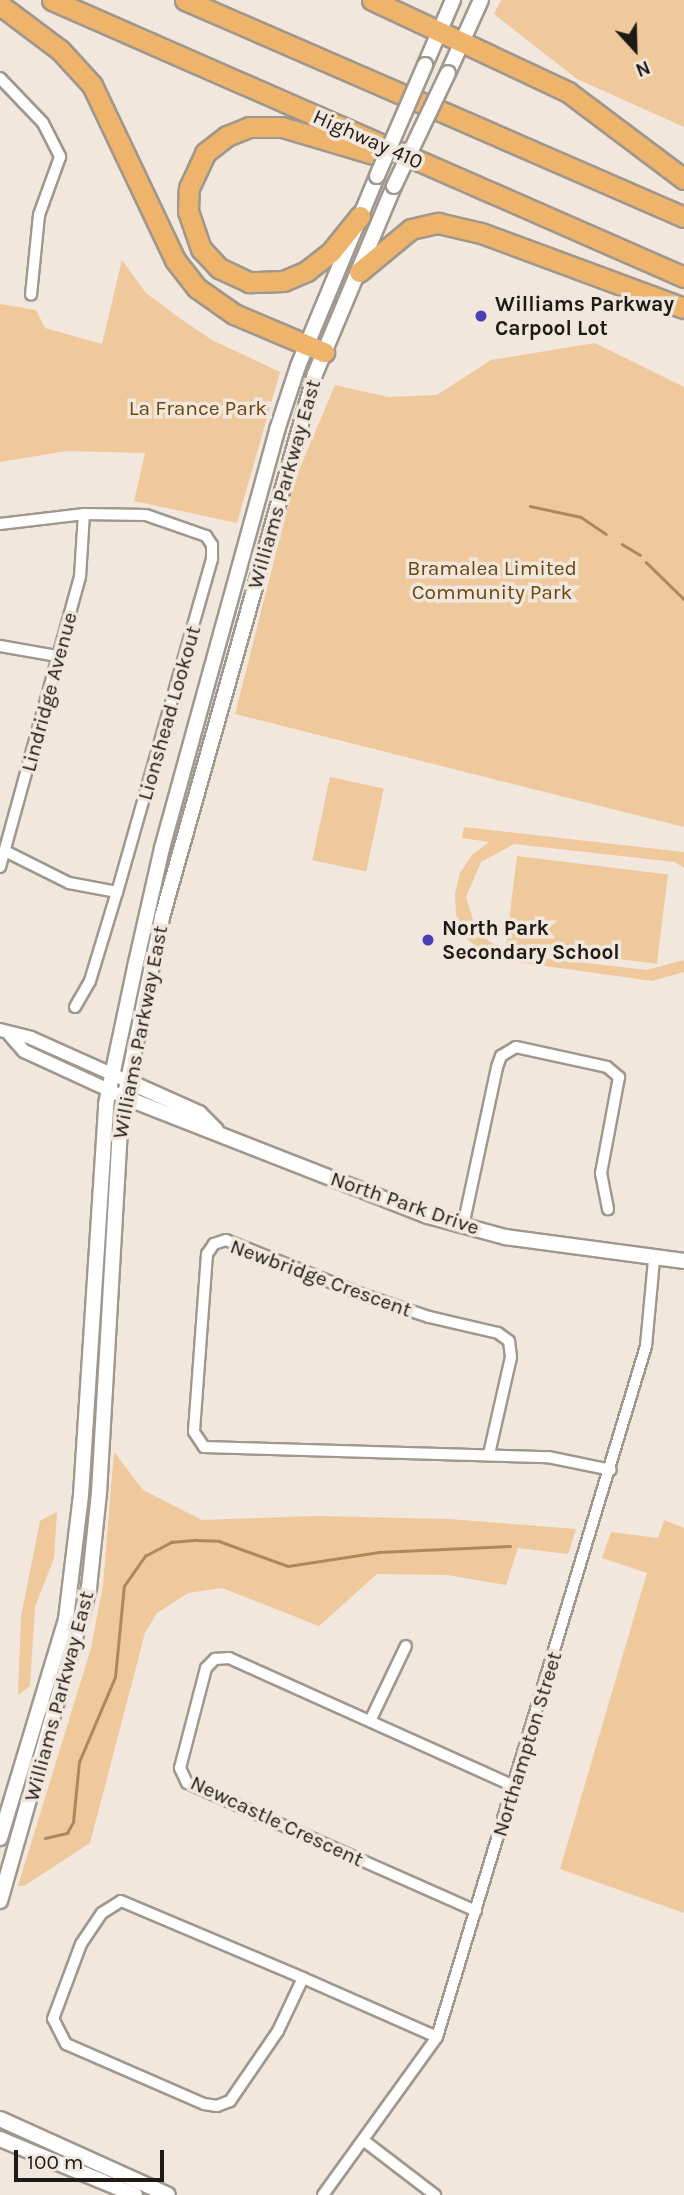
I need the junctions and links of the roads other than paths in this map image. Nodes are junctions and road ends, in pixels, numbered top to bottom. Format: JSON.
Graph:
{"nodes":[{"id":1,"x":52,"y":0,"type":"edge"},
{"id":2,"x":186,"y":0,"type":"edge"},
{"id":3,"x":372,"y":0,"type":"edge"},
{"id":4,"x":453,"y":0,"type":"edge"},
{"id":5,"x":481,"y":0,"type":"edge"},
{"id":6,"x":0,"y":5,"type":"edge"},
{"id":7,"x":441,"y":29,"type":"junction"},
{"id":8,"x":463,"y":39,"type":"junction"},
{"id":9,"x":0,"y":78,"type":"edge"},
{"id":10,"x":436,"y":169,"type":"junction"},
{"id":11,"x":684,"y":180,"type":"edge"},
{"id":12,"x":360,"y":216,"type":"junction"},
{"id":13,"x":684,"y":217,"type":"edge"},
{"id":14,"x":359,"y":272,"type":"junction"},
{"id":15,"x":684,"y":277,"type":"edge"},
{"id":16,"x":31,"y":295,"type":"dead end"},
{"id":17,"x":684,"y":308,"type":"edge"},
{"id":18,"x":315,"y":349,"type":"junction"},
{"id":19,"x":84,"y":514,"type":"junction"},
{"id":20,"x":0,"y":524,"type":"edge"},
{"id":21,"x":0,"y":646,"type":"edge"},
{"id":22,"x":57,"y":656,"type":"junction"},
{"id":23,"x":7,"y":852,"type":"junction"},
{"id":24,"x":0,"y":867,"type":"edge"},
{"id":25,"x":117,"y":892,"type":"junction"},
{"id":26,"x":75,"y":1007,"type":"dead end"},
{"id":27,"x":5,"y":1032,"type":"edge"},
{"id":28,"x":111,"y":1073,"type":"junction"},
{"id":29,"x":127,"y":1081,"type":"junction"},
{"id":30,"x":108,"y":1089,"type":"junction"},
{"id":31,"x":124,"y":1097,"type":"junction"},
{"id":32,"x":216,"y":1130,"type":"junction"},
{"id":33,"x":608,"y":1209,"type":"dead end"},
{"id":34,"x":463,"y":1226,"type":"junction"},
{"id":35,"x":654,"y":1259,"type":"junction"},
{"id":36,"x":684,"y":1261,"type":"edge"},
{"id":37,"x":489,"y":1454,"type":"junction"},
{"id":38,"x":611,"y":1470,"type":"junction"},
{"id":39,"x":406,"y":1646,"type":"dead end"},
{"id":40,"x":370,"y":1721,"type":"junction"},
{"id":41,"x":514,"y":1786,"type":"junction"},
{"id":42,"x":0,"y":1838,"type":"edge"},
{"id":43,"x":0,"y":1901,"type":"edge"},
{"id":44,"x":476,"y":1911,"type":"junction"},
{"id":45,"x":303,"y":1978,"type":"junction"},
{"id":46,"x":437,"y":2038,"type":"junction"},
{"id":47,"x":0,"y":2119,"type":"edge"},
{"id":48,"x":0,"y":2138,"type":"edge"},
{"id":49,"x":363,"y":2140,"type":"junction"},
{"id":50,"x":135,"y":2195,"type":"edge"},
{"id":51,"x":169,"y":2195,"type":"edge"},
{"id":52,"x":323,"y":2195,"type":"edge"},
{"id":53,"x":435,"y":2195,"type":"edge"}],
"edges":[{"from":1,"to":10,"type":"highway","name":"Highway 410"},
{"from":2,"to":13,"type":"highway"},
{"from":3,"to":7,"type":"highway"},
{"from":4,"to":7,"type":"main road","name":"Williams Parkway East"},
{"from":5,"to":8,"type":"main road","name":"Williams Parkway East"},
{"from":6,"to":18,"type":"highway"},
{"from":7,"to":8,"type":"highway"},
{"from":7,"to":12,"type":"main road","name":"Williams Parkway East","bridge":true},
{"from":8,"to":11,"type":"highway"},
{"from":8,"to":14,"type":"main road","name":"Williams Parkway East","bridge":true},
{"from":9,"to":16,"type":"street"},
{"from":10,"to":12,"type":"highway"},
{"from":10,"to":15,"type":"highway","name":"Highway 410"},
{"from":12,"to":18,"type":"main road","name":"Williams Parkway East"},
{"from":14,"to":17,"type":"highway"},
{"from":14,"to":18,"type":"main road","name":"Williams Parkway East"},
{"from":18,"to":28,"type":"main road","name":"Williams Parkway East"},
{"from":18,"to":29,"type":"main road","name":"Williams Parkway East"},
{"from":19,"to":20,"type":"street","name":"Lionshead Lookout"},
{"from":19,"to":22,"type":"street","name":"Lindridge Avenue"},
{"from":19,"to":25,"type":"street","name":"Lionshead Lookout"},
{"from":21,"to":22,"type":"street"},
{"from":22,"to":23,"type":"street","name":"Lindridge Avenue"},
{"from":23,"to":24,"type":"street","name":"Lindridge Avenue"},
{"from":23,"to":25,"type":"street"},
{"from":25,"to":26,"type":"street","name":"Lionshead Lookout"},
{"from":27,"to":28,"type":"street"},
{"from":27,"to":30,"type":"street"},
{"from":28,"to":29,"type":"street"},
{"from":28,"to":30,"type":"main road","name":"Williams Parkway East"},
{"from":29,"to":31,"type":"main road","name":"Williams Parkway East"},
{"from":29,"to":32,"type":"main road","name":"North Park Drive"},
{"from":30,"to":31,"type":"street"},
{"from":30,"to":42,"type":"main road","name":"Williams Parkway East"},
{"from":31,"to":32,"type":"main road","name":"North Park Drive"},
{"from":31,"to":43,"type":"main road","name":"Williams Parkway East"},
{"from":32,"to":34,"type":"main road","name":"North Park Drive"},
{"from":33,"to":34,"type":"street"},
{"from":34,"to":35,"type":"main road","name":"North Park Drive"},
{"from":35,"to":36,"type":"main road","name":"North Park Drive"},
{"from":35,"to":38,"type":"street","name":"Northampton Street"},
{"from":37,"to":37,"type":"street","name":"Newbridge Crescent"},
{"from":37,"to":38,"type":"street","name":"Newbridge Crescent"},
{"from":38,"to":41,"type":"street","name":"Northampton Street"},
{"from":39,"to":40,"type":"street"},
{"from":40,"to":41,"type":"street","name":"Newcastle Crescent"},
{"from":40,"to":44,"type":"street","name":"Newcastle Crescent"},
{"from":41,"to":44,"type":"street","name":"Northampton Street"},
{"from":44,"to":46,"type":"street","name":"Northampton Street"},
{"from":45,"to":45,"type":"street"},
{"from":45,"to":46,"type":"street"},
{"from":46,"to":49,"type":"street","name":"Northampton Street"},
{"from":47,"to":51,"type":"main road"},
{"from":48,"to":50,"type":"main road"},
{"from":49,"to":52,"type":"street","name":"Northampton Street"},
{"from":49,"to":53,"type":"street"}]}
